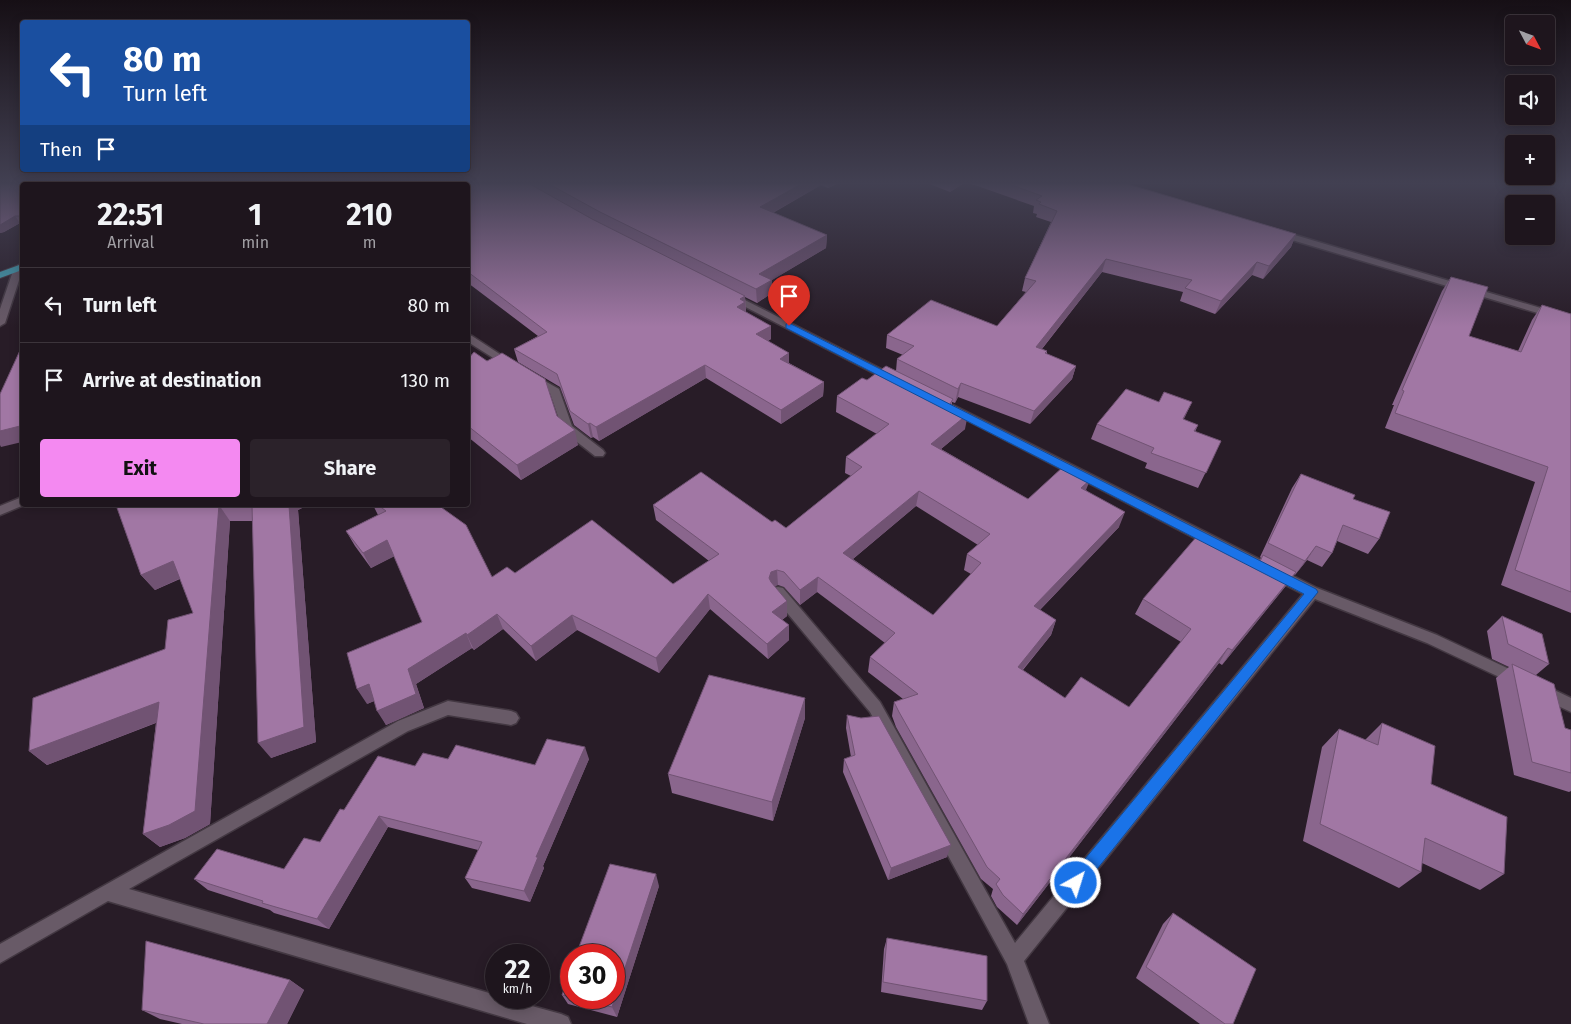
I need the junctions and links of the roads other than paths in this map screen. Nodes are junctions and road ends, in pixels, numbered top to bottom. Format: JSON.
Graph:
{"nodes":[{"id":1,"x":1269,"y":231,"type":"edge"},
{"id":2,"x":20,"y":268,"type":"edge"},
{"id":3,"x":20,"y":271,"type":"edge"},
{"id":4,"x":0,"y":275,"type":"edge"},
{"id":5,"x":721,"y":291,"type":"edge"},
{"id":6,"x":1571,"y":320,"type":"edge"},
{"id":7,"x":0,"y":323,"type":"edge"},
{"id":8,"x":470,"y":339,"type":"edge"},
{"id":9,"x":906,"y":386,"type":"edge"},
{"id":10,"x":942,"y":404,"type":"edge"},
{"id":11,"x":599,"y":453,"type":"dead end"},
{"id":12,"x":20,"y":502,"type":"edge"},
{"id":13,"x":0,"y":511,"type":"edge"},
{"id":14,"x":778,"y":592,"type":"edge"},
{"id":15,"x":1312,"y":592,"type":"junction"},
{"id":16,"x":1571,"y":705,"type":"edge"},
{"id":17,"x":511,"y":718,"type":"dead end"},
{"id":18,"x":106,"y":892,"type":"junction"},
{"id":19,"x":0,"y":954,"type":"edge"},
{"id":20,"x":1014,"y":959,"type":"junction"},
{"id":21,"x":561,"y":1024,"type":"edge"},
{"id":22,"x":1039,"y":1024,"type":"edge"}],
"edges":[{"from":1,"to":6,"type":"street"},
{"from":2,"to":4,"type":"highway"},
{"from":3,"to":7,"type":"street"},
{"from":5,"to":9,"type":"street"},
{"from":8,"to":11,"type":"street"},
{"from":10,"to":15,"type":"street"},
{"from":12,"to":13,"type":"street"},
{"from":14,"to":20,"type":"street"},
{"from":15,"to":16,"type":"street"},
{"from":15,"to":20,"type":"street"},
{"from":17,"to":18,"type":"street"},
{"from":18,"to":19,"type":"street"},
{"from":18,"to":21,"type":"street"},
{"from":20,"to":22,"type":"street"}]}
